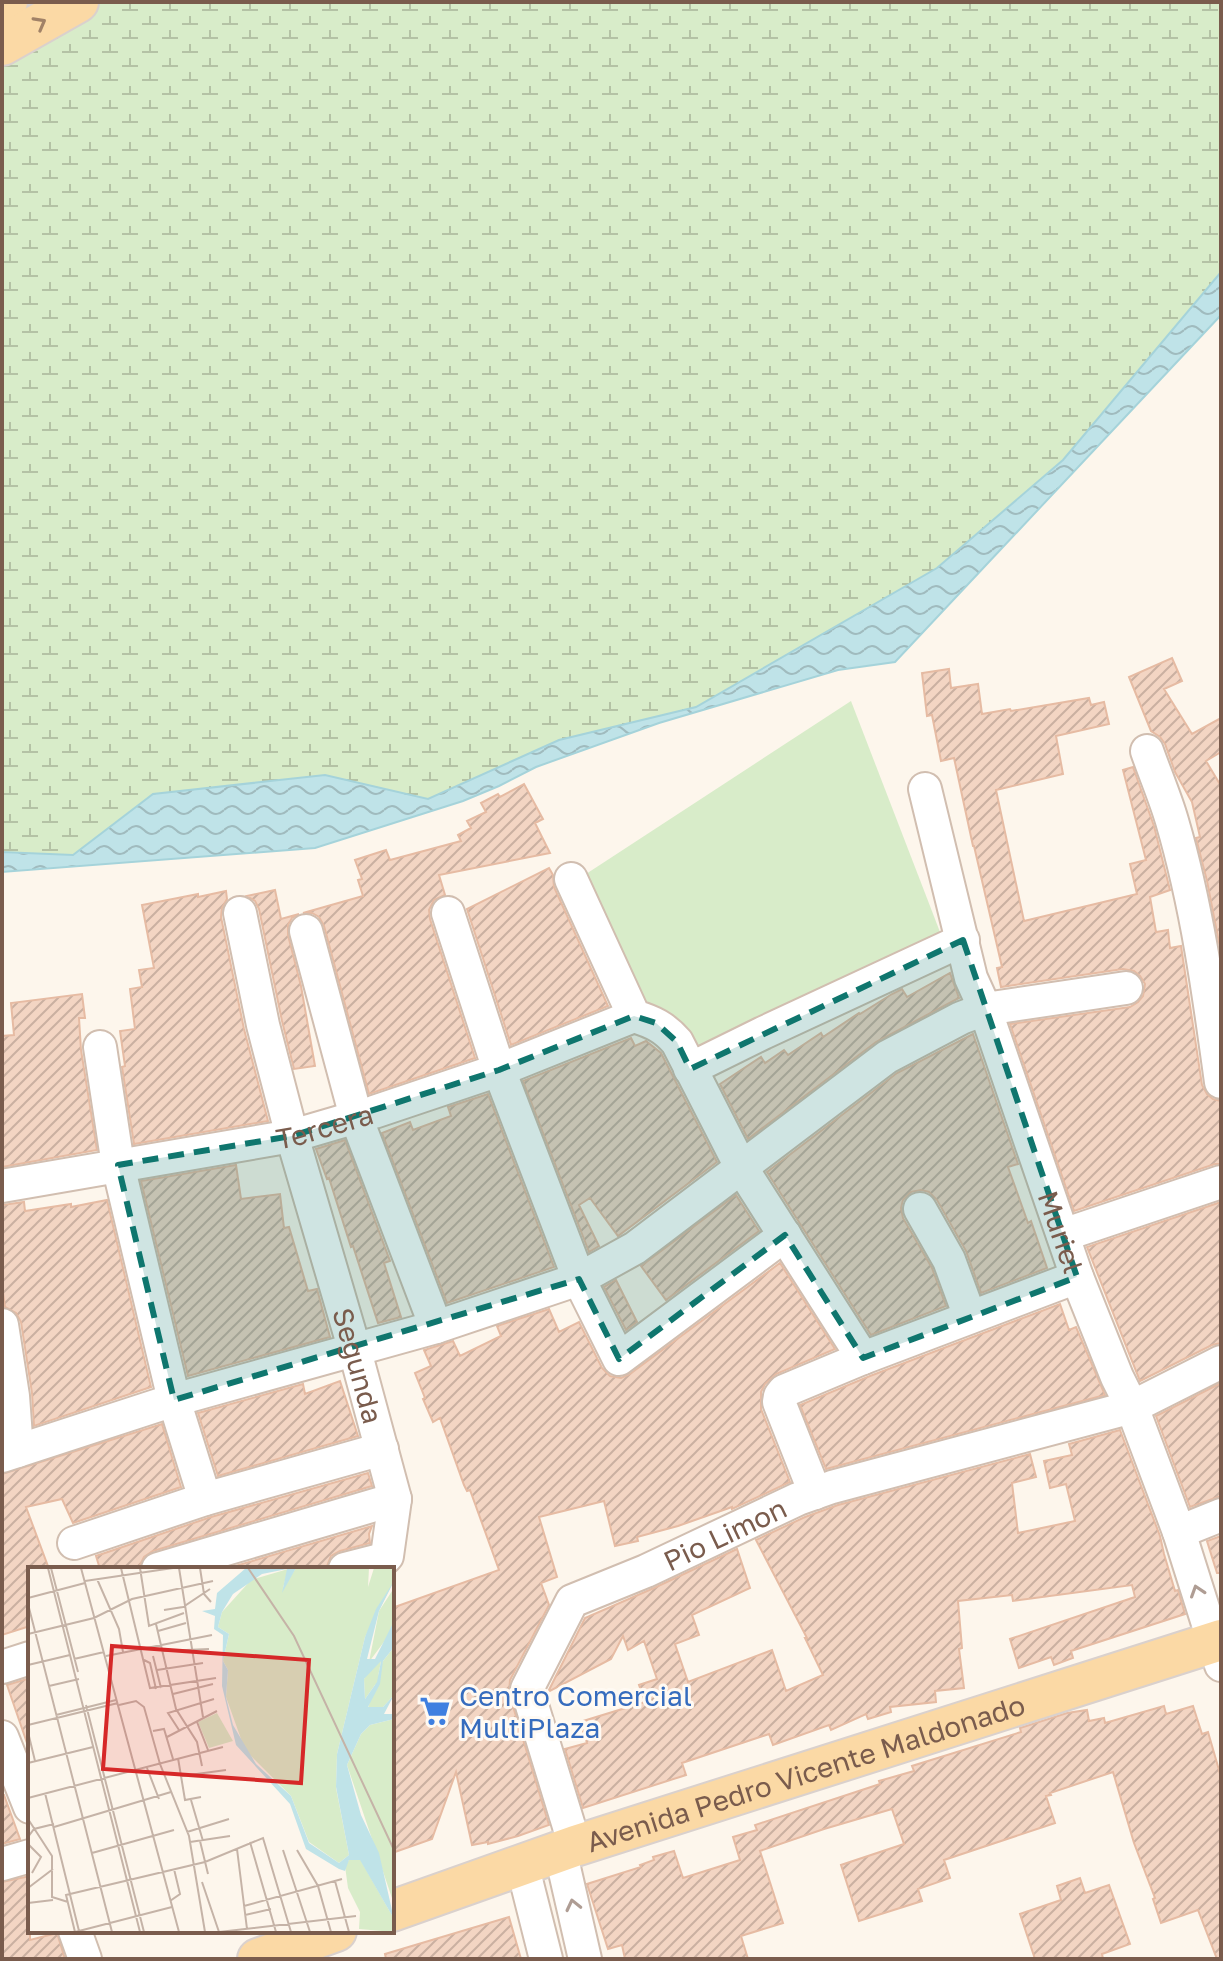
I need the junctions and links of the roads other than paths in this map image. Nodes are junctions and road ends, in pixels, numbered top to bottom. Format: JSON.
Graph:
{"nodes":[{"id":1,"x":78,"y":2,"type":"edge"},
{"id":2,"x":2,"y":45,"type":"edge"},
{"id":3,"x":1147,"y":751,"type":"dead end"},
{"id":4,"x":925,"y":789,"type":"dead end"},
{"id":5,"x":571,"y":879,"type":"dead end"},
{"id":6,"x":240,"y":913,"type":"dead end"},
{"id":7,"x":448,"y":913,"type":"dead end"},
{"id":8,"x":306,"y":931,"type":"dead end"},
{"id":9,"x":963,"y":940,"type":"junction"},
{"id":10,"x":1126,"y":988,"type":"dead end"},
{"id":11,"x":985,"y":1009,"type":"junction"},
{"id":12,"x":634,"y":1016,"type":"junction"},
{"id":13,"x":100,"y":1047,"type":"dead end"},
{"id":14,"x":690,"y":1069,"type":"junction"},
{"id":15,"x":499,"y":1070,"type":"junction"},
{"id":16,"x":1221,"y":1082,"type":"edge"},
{"id":17,"x":356,"y":1117,"type":"junction"},
{"id":18,"x":292,"y":1136,"type":"junction"},
{"id":19,"x":118,"y":1165,"type":"junction"},
{"id":20,"x":741,"y":1167,"type":"junction"},
{"id":21,"x":1221,"y":1182,"type":"edge"},
{"id":22,"x":2,"y":1186,"type":"edge"},
{"id":23,"x":920,"y":1209,"type":"dead end"},
{"id":24,"x":785,"y":1235,"type":"junction"},
{"id":25,"x":1063,"y":1235,"type":"junction"},
{"id":26,"x":1077,"y":1277,"type":"junction"},
{"id":27,"x":579,"y":1279,"type":"junction"},
{"id":28,"x":970,"y":1317,"type":"junction"},
{"id":29,"x":2,"y":1325,"type":"edge"},
{"id":30,"x":436,"y":1327,"type":"junction"},
{"id":31,"x":355,"y":1351,"type":"junction"},
{"id":32,"x":863,"y":1358,"type":"junction"},
{"id":33,"x":1221,"y":1362,"type":"edge"},
{"id":34,"x":174,"y":1400,"type":"junction"},
{"id":35,"x":1132,"y":1407,"type":"junction"},
{"id":36,"x":382,"y":1449,"type":"junction"},
{"id":37,"x":9,"y":1453,"type":"edge"},
{"id":38,"x":815,"y":1493,"type":"junction"},
{"id":39,"x":205,"y":1499,"type":"junction"},
{"id":40,"x":395,"y":1499,"type":"junction"},
{"id":41,"x":1221,"y":1515,"type":"edge"},
{"id":42,"x":1179,"y":1532,"type":"junction"},
{"id":43,"x":74,"y":1543,"type":"dead end"},
{"id":44,"x":165,"y":1567,"type":"edge"},
{"id":45,"x":353,"y":1567,"type":"edge"},
{"id":46,"x":1219,"y":1649,"type":"edge"},
{"id":47,"x":28,"y":1659,"type":"edge"},
{"id":48,"x":2,"y":1667,"type":"edge"},
{"id":49,"x":2,"y":1737,"type":"edge"},
{"id":50,"x":28,"y":1802,"type":"edge"},
{"id":51,"x":568,"y":1848,"type":"junction"},
{"id":52,"x":28,"y":1857,"type":"edge"},
{"id":53,"x":2,"y":1864,"type":"edge"},
{"id":54,"x":522,"y":1864,"type":"junction"},
{"id":55,"x":394,"y":1910,"type":"edge"},
{"id":56,"x":76,"y":1933,"type":"edge"},
{"id":57,"x":330,"y":1933,"type":"edge"},
{"id":58,"x":85,"y":1959,"type":"edge"},
{"id":59,"x":258,"y":1959,"type":"edge"},
{"id":60,"x":546,"y":1959,"type":"edge"},
{"id":61,"x":585,"y":1959,"type":"edge"}],
"edges":[{"from":2,"to":1,"type":"main road","one_way":true},
{"from":3,"to":16,"type":"street"},
{"from":4,"to":9,"type":"street","name":"Muriel"},
{"from":5,"to":12,"type":"street"},
{"from":6,"to":18,"type":"street","name":"Segunda"},
{"from":7,"to":15,"type":"street"},
{"from":8,"to":17,"type":"street"},
{"from":9,"to":11,"type":"street","name":"Muriel"},
{"from":9,"to":14,"type":"street"},
{"from":10,"to":11,"type":"street"},
{"from":11,"to":20,"type":"street"},
{"from":11,"to":25,"type":"street","name":"Muriel"},
{"from":12,"to":14,"type":"street"},
{"from":12,"to":15,"type":"street","name":"Tercera"},
{"from":13,"to":19,"type":"street"},
{"from":14,"to":20,"type":"street"},
{"from":15,"to":17,"type":"street","name":"Tercera"},
{"from":15,"to":27,"type":"street"},
{"from":17,"to":18,"type":"street","name":"Tercera"},
{"from":17,"to":30,"type":"street"},
{"from":18,"to":19,"type":"street","name":"Tercera"},
{"from":18,"to":31,"type":"street","name":"Segunda"},
{"from":19,"to":22,"type":"street","name":"Tercera"},
{"from":19,"to":34,"type":"street"},
{"from":20,"to":24,"type":"street"},
{"from":20,"to":27,"type":"street"},
{"from":21,"to":25,"type":"street"},
{"from":23,"to":28,"type":"street"},
{"from":24,"to":27,"type":"street"},
{"from":24,"to":32,"type":"street"},
{"from":25,"to":26,"type":"street","name":"Muriel"},
{"from":26,"to":28,"type":"street"},
{"from":26,"to":35,"type":"street","name":"Muriel"},
{"from":27,"to":30,"type":"street"},
{"from":28,"to":32,"type":"street"},
{"from":29,"to":37,"type":"street"},
{"from":30,"to":31,"type":"street"},
{"from":31,"to":34,"type":"street"},
{"from":31,"to":36,"type":"street","name":"Segunda"},
{"from":32,"to":38,"type":"street"},
{"from":33,"to":35,"type":"street","name":"Pio Limon"},
{"from":34,"to":37,"type":"street"},
{"from":34,"to":39,"type":"street"},
{"from":35,"to":38,"type":"street","name":"Pio Limon"},
{"from":35,"to":42,"type":"street","name":"Muriel"},
{"from":36,"to":39,"type":"street"},
{"from":36,"to":40,"type":"street","name":"Segunda"},
{"from":38,"to":51,"type":"street","name":"Pio Limon"},
{"from":39,"to":43,"type":"street"},
{"from":40,"to":44,"type":"street"},
{"from":40,"to":45,"type":"street","name":"Segunda"},
{"from":41,"to":42,"type":"street"},
{"from":46,"to":42,"type":"street","name":"Muriel","one_way":true},
{"from":46,"to":51,"type":"main road","name":"Avenida Pedro Vicente Maldonado"},
{"from":47,"to":48,"type":"street"},
{"from":49,"to":50,"type":"street"},
{"from":51,"to":54,"type":"main road","name":"Avenida Pedro Vicente Maldonado"},
{"from":61,"to":51,"type":"street","name":"Pio Limon","one_way":true},
{"from":52,"to":53,"type":"street"},
{"from":54,"to":55,"type":"main road","name":"Avenida Pedro Vicente Maldonado"},
{"from":54,"to":60,"type":"street"},
{"from":56,"to":58,"type":"street"},
{"from":57,"to":59,"type":"main road"}]}
